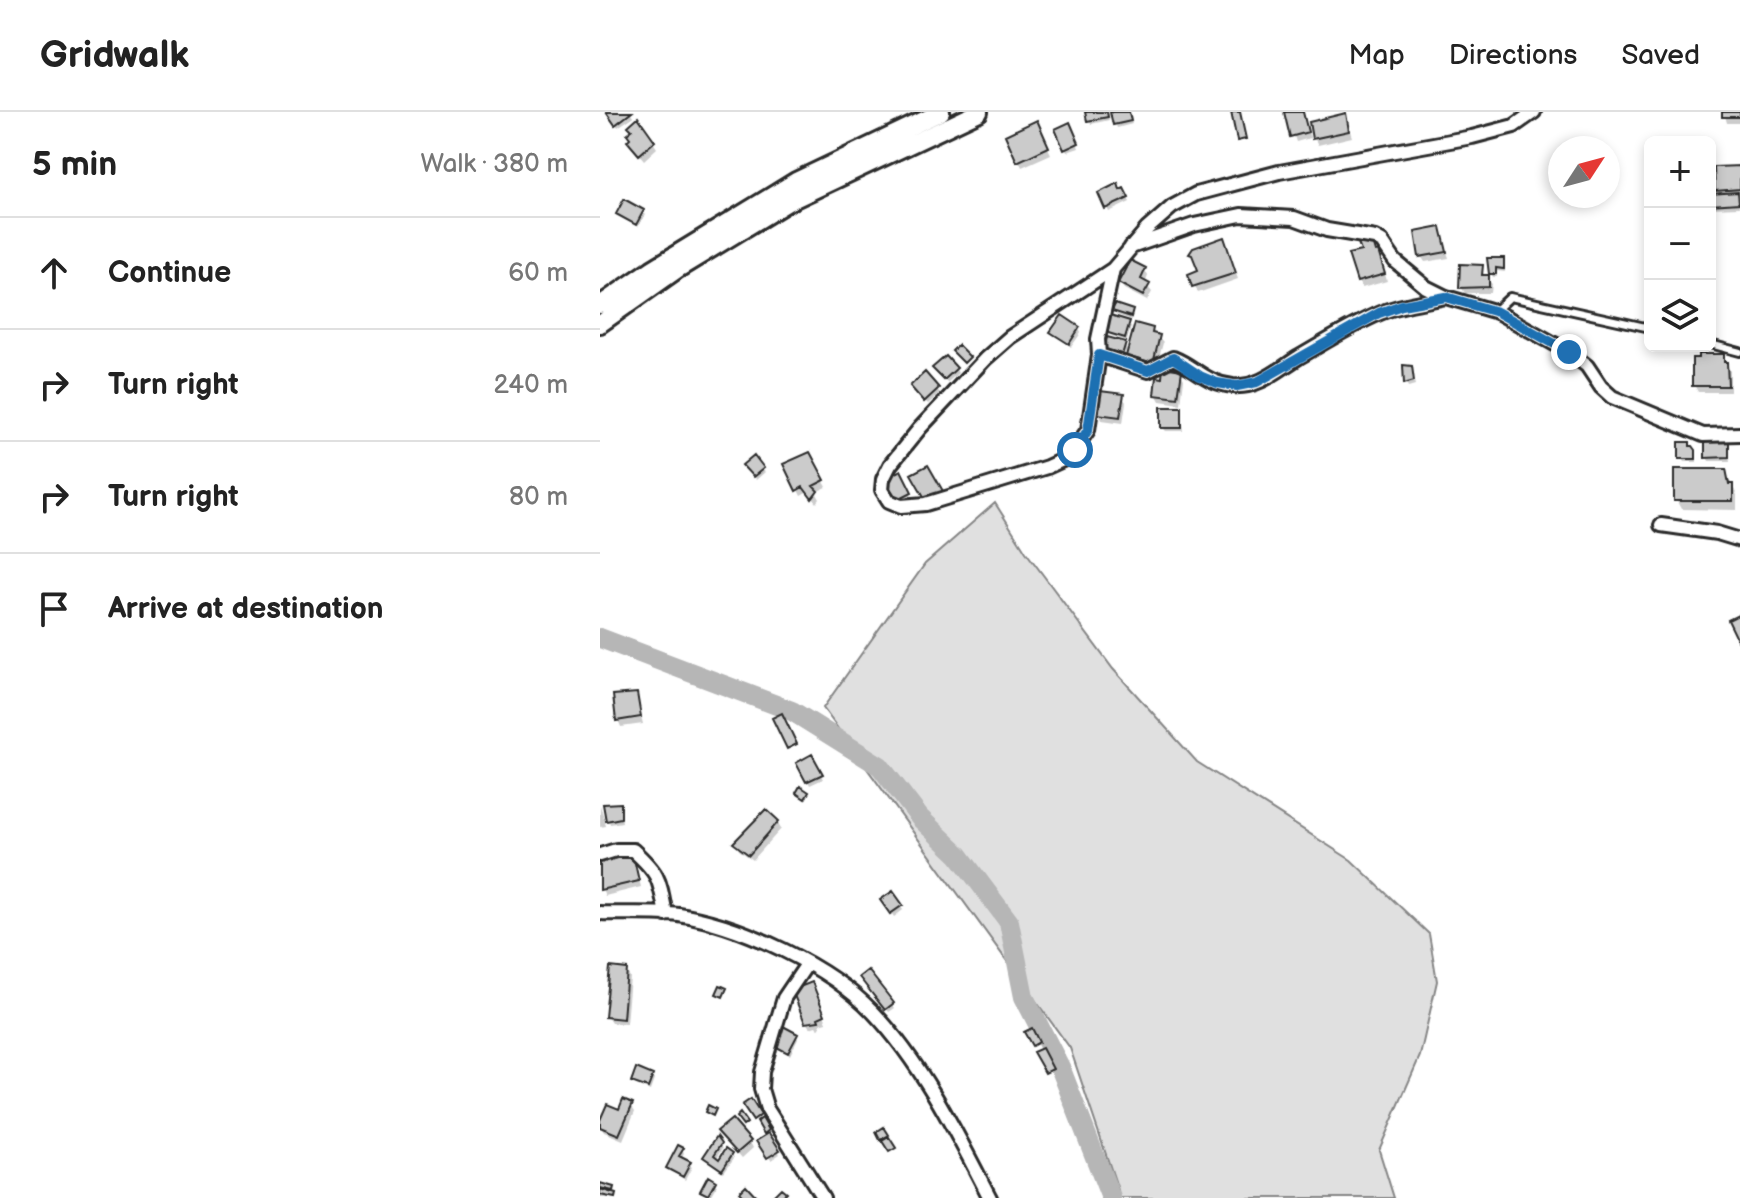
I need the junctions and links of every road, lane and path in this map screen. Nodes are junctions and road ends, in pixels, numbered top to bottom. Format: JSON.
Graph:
{"nodes":[{"id":1,"x":941,"y":112,"type":"edge"},
{"id":2,"x":979,"y":112,"type":"edge"},
{"id":3,"x":1534,"y":112,"type":"edge"},
{"id":4,"x":813,"y":181,"type":"junction"},
{"id":5,"x":1129,"y":248,"type":"junction"},
{"id":6,"x":675,"y":262,"type":"junction"},
{"id":7,"x":1113,"y":269,"type":"junction"},
{"id":8,"x":1446,"y":297,"type":"junction"},
{"id":9,"x":600,"y":305,"type":"edge"},
{"id":10,"x":1494,"y":312,"type":"junction"},
{"id":11,"x":600,"y":324,"type":"edge"},
{"id":12,"x":1644,"y":327,"type":"edge"},
{"id":13,"x":1716,"y":346,"type":"edge"},
{"id":14,"x":1740,"y":352,"type":"edge"},
{"id":15,"x":1099,"y":355,"type":"junction"},
{"id":16,"x":1740,"y":434,"type":"edge"},
{"id":17,"x":1661,"y":525,"type":"dead end"},
{"id":18,"x":1740,"y":532,"type":"edge"},
{"id":19,"x":1717,"y":533,"type":"junction"},
{"id":20,"x":1740,"y":540,"type":"edge"},
{"id":21,"x":600,"y":855,"type":"edge"},
{"id":22,"x":600,"y":913,"type":"edge"},
{"id":23,"x":666,"y":915,"type":"junction"},
{"id":24,"x":807,"y":964,"type":"junction"},
{"id":25,"x":823,"y":1198,"type":"edge"},
{"id":26,"x":990,"y":1198,"type":"edge"}],
"edges":[{"from":1,"to":4,"type":"main road"},
{"from":2,"to":4,"type":"main road"},
{"from":3,"to":5,"type":"street"},
{"from":4,"to":6,"type":"main road"},
{"from":5,"to":7,"type":"street"},
{"from":5,"to":8,"type":"street"},
{"from":6,"to":9,"type":"main road"},
{"from":6,"to":11,"type":"main road"},
{"from":7,"to":15,"type":"street"},
{"from":7,"to":15,"type":"street"},
{"from":8,"to":10,"type":"street"},
{"from":8,"to":15,"type":"street"},
{"from":10,"to":12,"type":"lane"},
{"from":10,"to":16,"type":"street"},
{"from":13,"to":14,"type":"lane"},
{"from":17,"to":19,"type":"street"},
{"from":18,"to":19,"type":"street"},
{"from":19,"to":20,"type":"street"},
{"from":21,"to":23,"type":"street"},
{"from":22,"to":23,"type":"street"},
{"from":23,"to":24,"type":"street"},
{"from":24,"to":25,"type":"street"},
{"from":24,"to":26,"type":"street"}]}
